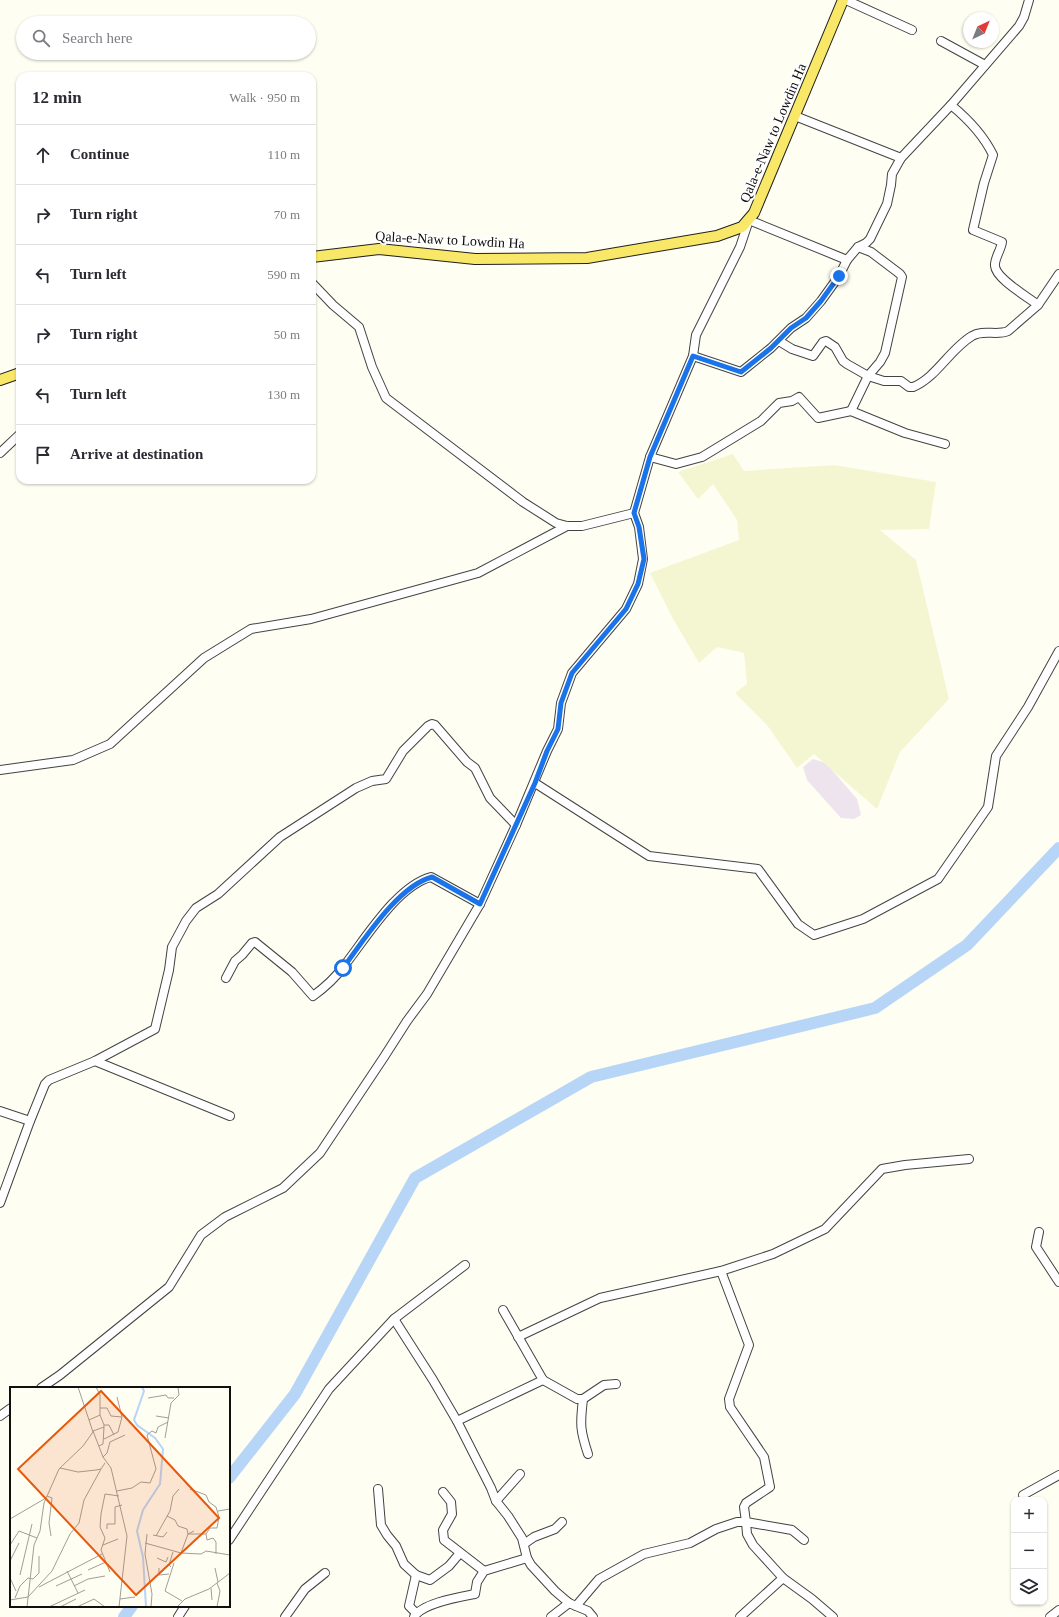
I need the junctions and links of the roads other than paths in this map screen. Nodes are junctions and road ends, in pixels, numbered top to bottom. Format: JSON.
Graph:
{"nodes":[{"id":1,"x":844,"y":0,"type":"edge"},
{"id":2,"x":1029,"y":0,"type":"edge"},
{"id":3,"x":912,"y":30,"type":"dead end"},
{"id":4,"x":941,"y":41,"type":"dead end"},
{"id":5,"x":986,"y":64,"type":"junction"},
{"id":6,"x":951,"y":105,"type":"junction"},
{"id":7,"x":795,"y":116,"type":"junction"},
{"id":8,"x":901,"y":158,"type":"junction"},
{"id":9,"x":749,"y":220,"type":"junction"},
{"id":10,"x":858,"y":246,"type":"junction"},
{"id":11,"x":316,"y":257,"type":"edge"},
{"id":12,"x":847,"y":260,"type":"junction"},
{"id":13,"x":1059,"y":274,"type":"edge"},
{"id":14,"x":316,"y":287,"type":"edge"},
{"id":15,"x":1038,"y":305,"type":"junction"},
{"id":16,"x":779,"y":340,"type":"junction"},
{"id":17,"x":693,"y":356,"type":"junction"},
{"id":18,"x":16,"y":374,"type":"edge"},
{"id":19,"x":868,"y":376,"type":"junction"},
{"id":20,"x":1,"y":378,"type":"edge"},
{"id":21,"x":851,"y":411,"type":"junction"},
{"id":22,"x":16,"y":438,"type":"edge"},
{"id":23,"x":945,"y":444,"type":"dead end"},
{"id":24,"x":0,"y":453,"type":"edge"},
{"id":25,"x":650,"y":457,"type":"junction"},
{"id":26,"x":634,"y":513,"type":"junction"},
{"id":27,"x":567,"y":526,"type":"junction"},
{"id":28,"x":1059,"y":651,"type":"edge"},
{"id":29,"x":0,"y":770,"type":"edge"},
{"id":30,"x":535,"y":783,"type":"junction"},
{"id":31,"x":516,"y":825,"type":"junction"},
{"id":32,"x":480,"y":904,"type":"junction"},
{"id":33,"x":226,"y":978,"type":"dead end"},
{"id":34,"x":95,"y":1061,"type":"junction"},
{"id":35,"x":0,"y":1111,"type":"edge"},
{"id":36,"x":230,"y":1116,"type":"dead end"},
{"id":37,"x":30,"y":1121,"type":"junction"},
{"id":38,"x":969,"y":1159,"type":"dead end"},
{"id":39,"x":2,"y":1194,"type":"edge"},
{"id":40,"x":0,"y":1203,"type":"edge"},
{"id":41,"x":1039,"y":1232,"type":"dead end"},
{"id":42,"x":465,"y":1265,"type":"dead end"},
{"id":43,"x":721,"y":1271,"type":"junction"},
{"id":44,"x":1059,"y":1282,"type":"edge"},
{"id":45,"x":503,"y":1310,"type":"dead end"},
{"id":46,"x":394,"y":1319,"type":"junction"},
{"id":47,"x":518,"y":1337,"type":"junction"},
{"id":48,"x":543,"y":1380,"type":"junction"},
{"id":49,"x":616,"y":1384,"type":"dead end"},
{"id":50,"x":42,"y":1387,"type":"edge"},
{"id":51,"x":583,"y":1399,"type":"junction"},
{"id":52,"x":10,"y":1409,"type":"edge"},
{"id":53,"x":0,"y":1416,"type":"edge"},
{"id":54,"x":457,"y":1421,"type":"junction"},
{"id":55,"x":588,"y":1454,"type":"dead end"},
{"id":56,"x":520,"y":1474,"type":"dead end"},
{"id":57,"x":1059,"y":1475,"type":"edge"},
{"id":58,"x":378,"y":1489,"type":"dead end"},
{"id":59,"x":443,"y":1492,"type":"dead end"},
{"id":60,"x":1023,"y":1495,"type":"dead end"},
{"id":61,"x":496,"y":1501,"type":"junction"},
{"id":62,"x":562,"y":1522,"type":"dead end"},
{"id":63,"x":746,"y":1522,"type":"junction"},
{"id":64,"x":230,"y":1538,"type":"edge"},
{"id":65,"x":804,"y":1540,"type":"dead end"},
{"id":66,"x":524,"y":1544,"type":"junction"},
{"id":67,"x":460,"y":1553,"type":"junction"},
{"id":68,"x":527,"y":1558,"type":"junction"},
{"id":69,"x":484,"y":1571,"type":"junction"},
{"id":70,"x":325,"y":1573,"type":"dead end"},
{"id":71,"x":416,"y":1575,"type":"junction"},
{"id":72,"x":783,"y":1578,"type":"junction"},
{"id":73,"x":573,"y":1604,"type":"junction"},
{"id":74,"x":184,"y":1607,"type":"edge"},
{"id":75,"x":1059,"y":1610,"type":"edge"},
{"id":76,"x":415,"y":1615,"type":"edge"},
{"id":77,"x":178,"y":1617,"type":"edge"},
{"id":78,"x":285,"y":1617,"type":"edge"},
{"id":79,"x":551,"y":1617,"type":"edge"},
{"id":80,"x":594,"y":1617,"type":"edge"},
{"id":81,"x":740,"y":1617,"type":"edge"},
{"id":82,"x":833,"y":1617,"type":"edge"},
{"id":83,"x":1050,"y":1617,"type":"edge"}],
"edges":[{"from":1,"to":3,"type":"street"},
{"from":1,"to":7,"type":"main road","name":"Qala-e-Naw to Lowdin Ha"},
{"from":2,"to":5,"type":"street"},
{"from":4,"to":5,"type":"street"},
{"from":5,"to":6,"type":"street"},
{"from":6,"to":8,"type":"street"},
{"from":6,"to":15,"type":"street"},
{"from":7,"to":8,"type":"street"},
{"from":7,"to":9,"type":"main road","name":"Qala-e-Naw to Lowdin Ha"},
{"from":8,"to":10,"type":"street"},
{"from":9,"to":11,"type":"main road","name":"Qala-e-Naw to Lowdin Ha"},
{"from":9,"to":12,"type":"street"},
{"from":9,"to":17,"type":"street"},
{"from":10,"to":12,"type":"street"},
{"from":10,"to":19,"type":"street"},
{"from":12,"to":16,"type":"street"},
{"from":13,"to":15,"type":"street"},
{"from":14,"to":27,"type":"street"},
{"from":15,"to":19,"type":"street"},
{"from":16,"to":17,"type":"street"},
{"from":16,"to":19,"type":"street"},
{"from":17,"to":25,"type":"street"},
{"from":18,"to":20,"type":"main road"},
{"from":19,"to":21,"type":"street"},
{"from":21,"to":23,"type":"street"},
{"from":21,"to":25,"type":"street"},
{"from":22,"to":24,"type":"street"},
{"from":25,"to":26,"type":"street"},
{"from":26,"to":27,"type":"street"},
{"from":26,"to":30,"type":"street"},
{"from":27,"to":29,"type":"street"},
{"from":28,"to":30,"type":"street"},
{"from":30,"to":31,"type":"street"},
{"from":31,"to":32,"type":"street"},
{"from":31,"to":34,"type":"street"},
{"from":32,"to":33,"type":"street"},
{"from":32,"to":50,"type":"street"},
{"from":34,"to":36,"type":"street"},
{"from":34,"to":37,"type":"street"},
{"from":35,"to":37,"type":"street"},
{"from":37,"to":39,"type":"street"},
{"from":38,"to":43,"type":"street"},
{"from":39,"to":40,"type":"street"},
{"from":41,"to":44,"type":"street"},
{"from":42,"to":46,"type":"street"},
{"from":43,"to":47,"type":"street"},
{"from":43,"to":63,"type":"street"},
{"from":45,"to":47,"type":"street"},
{"from":46,"to":54,"type":"street"},
{"from":46,"to":64,"type":"street"},
{"from":47,"to":48,"type":"street"},
{"from":48,"to":51,"type":"street"},
{"from":48,"to":54,"type":"street"},
{"from":49,"to":51,"type":"street"},
{"from":51,"to":55,"type":"street"},
{"from":52,"to":53,"type":"street"},
{"from":54,"to":61,"type":"street"},
{"from":56,"to":61,"type":"street"},
{"from":57,"to":60,"type":"street"},
{"from":58,"to":71,"type":"street"},
{"from":59,"to":67,"type":"street"},
{"from":61,"to":66,"type":"street"},
{"from":62,"to":66,"type":"street"},
{"from":63,"to":65,"type":"street"},
{"from":63,"to":72,"type":"street"},
{"from":63,"to":73,"type":"street"},
{"from":66,"to":68,"type":"street"},
{"from":67,"to":69,"type":"street"},
{"from":67,"to":71,"type":"street"},
{"from":68,"to":69,"type":"street"},
{"from":68,"to":73,"type":"street"},
{"from":69,"to":76,"type":"street"},
{"from":70,"to":78,"type":"street"},
{"from":71,"to":76,"type":"street"},
{"from":72,"to":81,"type":"street"},
{"from":72,"to":82,"type":"street"},
{"from":73,"to":79,"type":"street"},
{"from":73,"to":80,"type":"street"},
{"from":74,"to":77,"type":"street"},
{"from":75,"to":83,"type":"street"}]}
